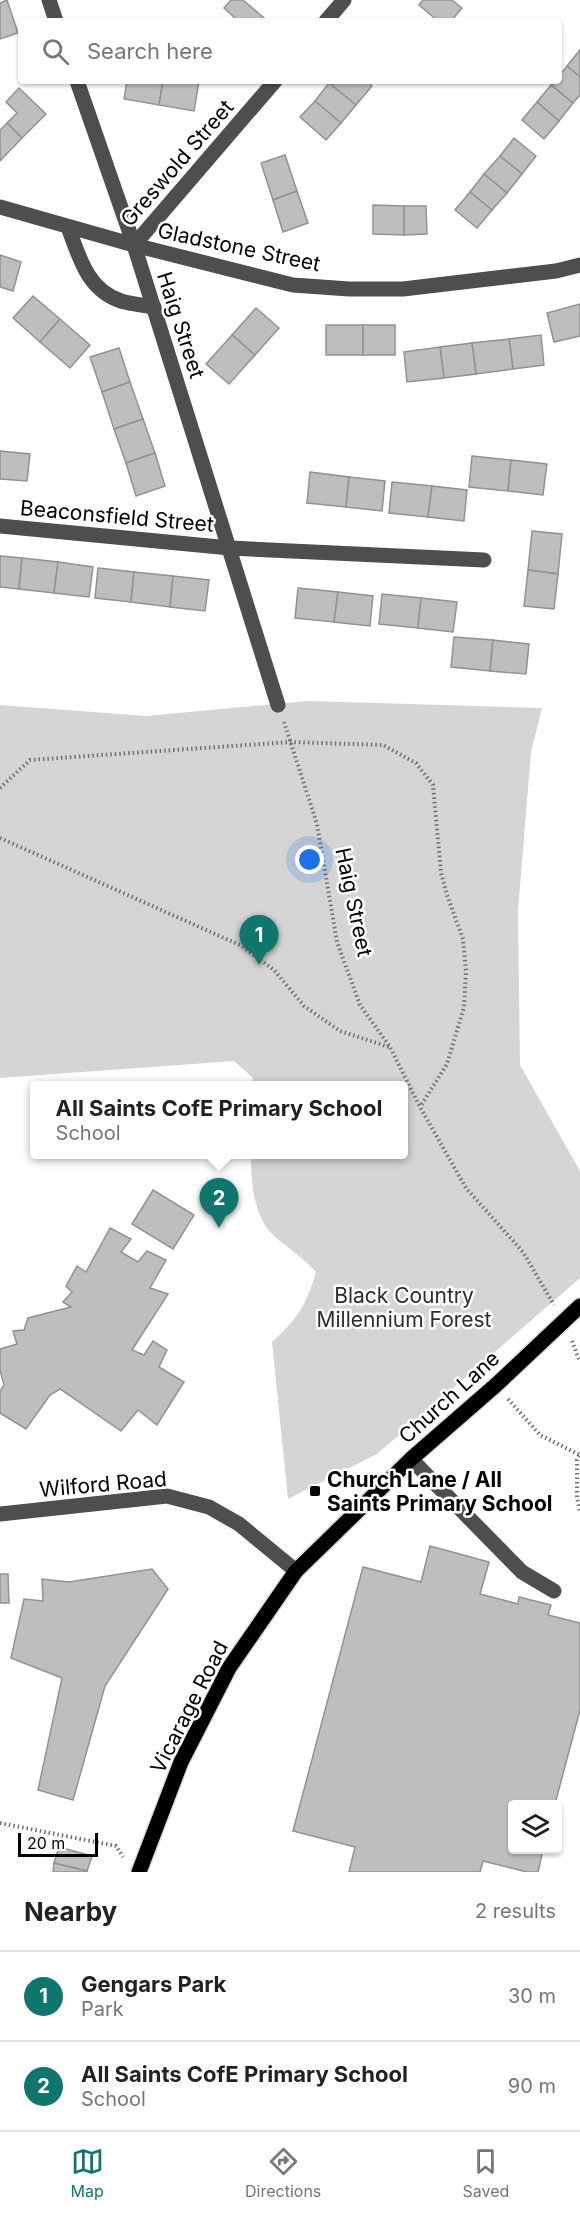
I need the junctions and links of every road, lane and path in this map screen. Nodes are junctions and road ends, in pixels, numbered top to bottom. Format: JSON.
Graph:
{"nodes":[{"id":1,"x":49,"y":0,"type":"edge"},
{"id":2,"x":344,"y":0,"type":"edge"},
{"id":3,"x":55,"y":18,"type":"edge"},
{"id":4,"x":329,"y":18,"type":"edge"},
{"id":5,"x":78,"y":84,"type":"edge"},
{"id":6,"x":272,"y":84,"type":"edge"},
{"id":7,"x":0,"y":207,"type":"edge"},
{"id":8,"x":68,"y":227,"type":"junction"},
{"id":9,"x":134,"y":245,"type":"junction"},
{"id":10,"x":580,"y":265,"type":"edge"},
{"id":11,"x":154,"y":307,"type":"junction"},
{"id":12,"x":0,"y":526,"type":"edge"},
{"id":13,"x":230,"y":548,"type":"junction"},
{"id":14,"x":484,"y":560,"type":"dead end"},
{"id":15,"x":278,"y":705,"type":"joint"},
{"id":16,"x":291,"y":742,"type":"junction"},
{"id":17,"x":0,"y":788,"type":"edge"},
{"id":18,"x":0,"y":838,"type":"edge"},
{"id":19,"x":390,"y":1047,"type":"junction"},
{"id":20,"x":407,"y":1081,"type":"edge"},
{"id":21,"x":408,"y":1083,"type":"edge"},
{"id":22,"x":420,"y":1107,"type":"junction"},
{"id":23,"x":580,"y":1306,"type":"edge"},
{"id":24,"x":564,"y":1322,"type":"junction"},
{"id":25,"x":496,"y":1385,"type":"junction"},
{"id":26,"x":580,"y":1455,"type":"edge"},
{"id":27,"x":411,"y":1459,"type":"junction"},
{"id":28,"x":580,"y":1512,"type":"edge"},
{"id":29,"x":0,"y":1514,"type":"edge"},
{"id":30,"x":296,"y":1571,"type":"junction"},
{"id":31,"x":554,"y":1591,"type":"dead end"},
{"id":32,"x":0,"y":1823,"type":"edge"},
{"id":33,"x":133,"y":1868,"type":"edge"}],
"edges":[{"from":1,"to":3,"type":"street"},
{"from":2,"to":4,"type":"street"},
{"from":5,"to":9,"type":"street","name":"Haig Street"},
{"from":6,"to":9,"type":"street","name":"Greswold Street"},
{"from":7,"to":8,"type":"street","name":"Gladstone Street"},
{"from":8,"to":9,"type":"street","name":"Gladstone Street"},
{"from":8,"to":11,"type":"street"},
{"from":9,"to":10,"type":"street","name":"Gladstone Street"},
{"from":9,"to":11,"type":"street","name":"Haig Street"},
{"from":11,"to":13,"type":"street","name":"Haig Street"},
{"from":12,"to":13,"type":"street","name":"Beaconsfield Street"},
{"from":13,"to":14,"type":"street"},
{"from":13,"to":15,"type":"street","name":"Haig Street"},
{"from":15,"to":16,"type":"path","name":"Haig Street"},
{"from":16,"to":17,"type":"path"},
{"from":16,"to":19,"type":"path","name":"Haig Street"},
{"from":16,"to":22,"type":"path"},
{"from":18,"to":19,"type":"path"},
{"from":19,"to":20,"type":"path","name":"Haig Street"},
{"from":21,"to":22,"type":"path","name":"Haig Street"},
{"from":22,"to":24,"type":"path","name":"Haig Street"},
{"from":23,"to":24,"type":"main road","name":"Church Lane"},
{"from":24,"to":25,"type":"main road","name":"Church Lane"},
{"from":25,"to":26,"type":"path"},
{"from":25,"to":27,"type":"main road","name":"Church Lane"},
{"from":26,"to":28,"type":"path"},
{"from":27,"to":30,"type":"main road","name":"Church Lane"},
{"from":27,"to":31,"type":"street"},
{"from":29,"to":30,"type":"street","name":"Wilford Road"},
{"from":30,"to":33,"type":"main road","name":"Vicarage Road"},
{"from":32,"to":33,"type":"path"}]}
